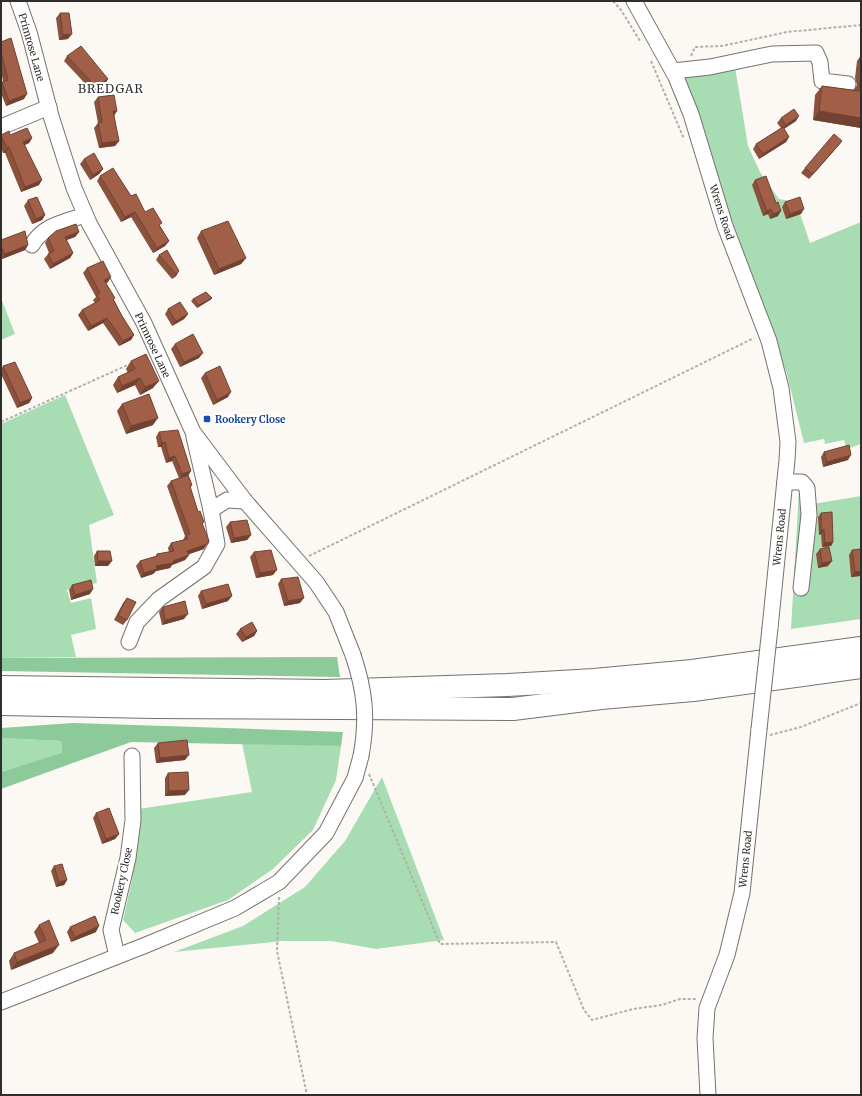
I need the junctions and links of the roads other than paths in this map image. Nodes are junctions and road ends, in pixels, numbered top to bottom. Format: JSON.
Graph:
{"nodes":[{"id":1,"x":18,"y":1,"type":"edge"},
{"id":2,"x":634,"y":1,"type":"edge"},
{"id":3,"x":679,"y":71,"type":"junction"},
{"id":4,"x":848,"y":84,"type":"dead end"},
{"id":5,"x":49,"y":107,"type":"junction"},
{"id":6,"x":1,"y":127,"type":"edge"},
{"id":7,"x":85,"y":215,"type":"junction"},
{"id":8,"x":32,"y":245,"type":"dead end"},
{"id":9,"x":193,"y":432,"type":"junction"},
{"id":10,"x":785,"y":482,"type":"junction"},
{"id":11,"x":245,"y":501,"type":"junction"},
{"id":12,"x":211,"y":510,"type":"junction"},
{"id":13,"x":801,"y":588,"type":"dead end"},
{"id":14,"x":129,"y":642,"type":"dead end"},
{"id":15,"x":861,"y":648,"type":"edge"},
{"id":16,"x":861,"y":667,"type":"edge"},
{"id":17,"x":1,"y":687,"type":"edge"},
{"id":18,"x":1,"y":704,"type":"edge"},
{"id":19,"x":132,"y":756,"type":"dead end"},
{"id":20,"x":117,"y":956,"type":"junction"},
{"id":21,"x":1,"y":1002,"type":"edge"},
{"id":22,"x":708,"y":1095,"type":"edge"}],
"edges":[{"from":1,"to":5,"type":"street","name":"Primrose Lane"},
{"from":2,"to":3,"type":"street","name":"Wrens Road"},
{"from":3,"to":4,"type":"street"},
{"from":3,"to":10,"type":"street","name":"Wrens Road"},
{"from":5,"to":6,"type":"street"},
{"from":5,"to":7,"type":"street","name":"Primrose Lane"},
{"from":7,"to":8,"type":"street"},
{"from":7,"to":9,"type":"street","name":"Primrose Lane"},
{"from":9,"to":11,"type":"street","name":"Primrose Lane"},
{"from":9,"to":12,"type":"street"},
{"from":10,"to":13,"type":"street"},
{"from":10,"to":22,"type":"street","name":"Wrens Road","bridge":true},
{"from":11,"to":12,"type":"street"},
{"from":11,"to":20,"type":"street","name":"Primrose Lane","bridge":true},
{"from":12,"to":14,"type":"street"},
{"from":15,"to":17,"type":"highway"},
{"from":16,"to":18,"type":"highway"},
{"from":19,"to":20,"type":"street","name":"Rookery Close"},
{"from":20,"to":21,"type":"street","name":"Primrose Lane"}]}
